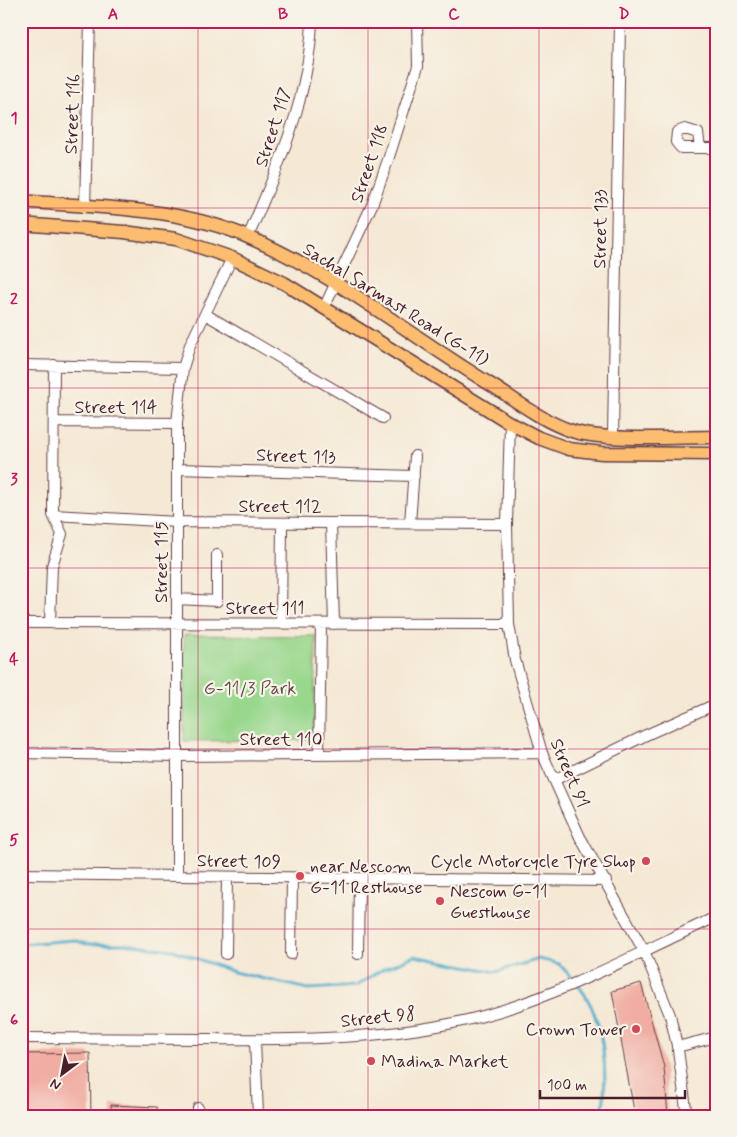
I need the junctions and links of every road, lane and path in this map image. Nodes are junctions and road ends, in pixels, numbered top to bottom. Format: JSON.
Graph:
{"nodes":[{"id":1,"x":90,"y":21,"type":"edge"},
{"id":2,"x":312,"y":21,"type":"edge"},
{"id":3,"x":417,"y":21,"type":"edge"},
{"id":4,"x":620,"y":21,"type":"edge"},
{"id":5,"x":700,"y":148,"type":"dead end"},
{"id":6,"x":716,"y":148,"type":"edge"},
{"id":7,"x":21,"y":202,"type":"edge"},
{"id":8,"x":85,"y":207,"type":"junction"},
{"id":9,"x":21,"y":224,"type":"edge"},
{"id":10,"x":248,"y":237,"type":"junction"},
{"id":11,"x":232,"y":258,"type":"junction"},
{"id":12,"x":337,"y":283,"type":"junction"},
{"id":13,"x":324,"y":308,"type":"junction"},
{"id":14,"x":205,"y":314,"type":"junction"},
{"id":15,"x":21,"y":365,"type":"edge"},
{"id":16,"x":54,"y":366,"type":"junction"},
{"id":17,"x":183,"y":368,"type":"junction"},
{"id":18,"x":383,"y":418,"type":"dead end"},
{"id":19,"x":54,"y":422,"type":"junction"},
{"id":20,"x":178,"y":423,"type":"junction"},
{"id":21,"x":510,"y":423,"type":"junction"},
{"id":22,"x":613,"y":436,"type":"junction"},
{"id":23,"x":716,"y":437,"type":"edge"},
{"id":24,"x":716,"y":454,"type":"edge"},
{"id":25,"x":414,"y":456,"type":"dead end"},
{"id":26,"x":177,"y":469,"type":"junction"},
{"id":27,"x":414,"y":476,"type":"junction"},
{"id":28,"x":52,"y":515,"type":"junction"},
{"id":29,"x":177,"y":522,"type":"junction"},
{"id":30,"x":282,"y":523,"type":"junction"},
{"id":31,"x":331,"y":523,"type":"junction"},
{"id":32,"x":410,"y":523,"type":"junction"},
{"id":33,"x":507,"y":524,"type":"junction"},
{"id":34,"x":217,"y":555,"type":"dead end"},
{"id":35,"x":177,"y":599,"type":"junction"},
{"id":36,"x":21,"y":623,"type":"edge"},
{"id":37,"x":50,"y":623,"type":"junction"},
{"id":38,"x":177,"y":624,"type":"junction"},
{"id":39,"x":281,"y":624,"type":"junction"},
{"id":40,"x":321,"y":624,"type":"junction"},
{"id":41,"x":334,"y":624,"type":"junction"},
{"id":42,"x":508,"y":624,"type":"junction"},
{"id":43,"x":716,"y":704,"type":"edge"},
{"id":44,"x":21,"y":753,"type":"edge"},
{"id":45,"x":542,"y":753,"type":"junction"},
{"id":46,"x":319,"y":755,"type":"junction"},
{"id":47,"x":179,"y":756,"type":"junction"},
{"id":48,"x":554,"y":780,"type":"junction"},
{"id":49,"x":21,"y":874,"type":"edge"},
{"id":50,"x":177,"y":876,"type":"junction"},
{"id":51,"x":227,"y":877,"type":"junction"},
{"id":52,"x":292,"y":878,"type":"junction"},
{"id":53,"x":359,"y":878,"type":"junction"},
{"id":54,"x":606,"y":881,"type":"junction"},
{"id":55,"x":716,"y":917,"type":"edge"},
{"id":56,"x":644,"y":950,"type":"junction"},
{"id":57,"x":226,"y":954,"type":"dead end"},
{"id":58,"x":291,"y":954,"type":"dead end"},
{"id":59,"x":358,"y":954,"type":"dead end"},
{"id":60,"x":716,"y":1037,"type":"edge"},
{"id":61,"x":21,"y":1038,"type":"edge"},
{"id":62,"x":255,"y":1040,"type":"junction"},
{"id":63,"x":678,"y":1047,"type":"junction"},
{"id":64,"x":258,"y":1116,"type":"edge"},
{"id":65,"x":687,"y":1116,"type":"edge"}],
"edges":[{"from":1,"to":8,"type":"street","name":"Street 116"},
{"from":2,"to":10,"type":"street","name":"Street 117"},
{"from":3,"to":12,"type":"street","name":"Street 118"},
{"from":4,"to":22,"type":"street","name":"Street 133"},
{"from":5,"to":6,"type":"street"},
{"from":7,"to":8,"type":"main road","name":"Sachal Sarmast Road (G-11)"},
{"from":8,"to":10,"type":"main road","name":"Sachal Sarmast Road (G-11)"},
{"from":9,"to":11,"type":"main road"},
{"from":10,"to":12,"type":"main road","name":"Sachal Sarmast Road (G-11)"},
{"from":11,"to":13,"type":"main road"},
{"from":11,"to":14,"type":"street","name":"Street 115"},
{"from":12,"to":13,"type":"street","name":"Street 118"},
{"from":12,"to":22,"type":"main road","name":"Sachal Sarmast Road (G-11)"},
{"from":13,"to":21,"type":"main road"},
{"from":14,"to":17,"type":"street","name":"Street 115"},
{"from":14,"to":18,"type":"street"},
{"from":15,"to":16,"type":"street"},
{"from":16,"to":17,"type":"street"},
{"from":16,"to":19,"type":"street"},
{"from":17,"to":20,"type":"street","name":"Street 115"},
{"from":19,"to":20,"type":"street","name":"Street 114"},
{"from":19,"to":28,"type":"street"},
{"from":20,"to":26,"type":"street","name":"Street 115"},
{"from":21,"to":24,"type":"main road"},
{"from":21,"to":33,"type":"street","name":"Street 91"},
{"from":22,"to":23,"type":"main road","name":"Sachal Sarmast Road (G-11)"},
{"from":25,"to":27,"type":"street"},
{"from":26,"to":27,"type":"street","name":"Street 113"},
{"from":26,"to":29,"type":"street","name":"Street 115"},
{"from":27,"to":32,"type":"street"},
{"from":28,"to":29,"type":"street","name":"Street 112"},
{"from":28,"to":37,"type":"street"},
{"from":29,"to":30,"type":"street","name":"Street 112"},
{"from":29,"to":35,"type":"street","name":"Street 115"},
{"from":30,"to":31,"type":"street","name":"Street 112"},
{"from":30,"to":39,"type":"street"},
{"from":31,"to":32,"type":"street","name":"Street 112"},
{"from":31,"to":41,"type":"street"},
{"from":32,"to":33,"type":"street","name":"Street 112"},
{"from":33,"to":42,"type":"street","name":"Street 91"},
{"from":34,"to":35,"type":"street"},
{"from":35,"to":38,"type":"street","name":"Street 115"},
{"from":36,"to":37,"type":"street","name":"Street 111"},
{"from":37,"to":38,"type":"street","name":"Street 111"},
{"from":38,"to":39,"type":"street","name":"Street 111"},
{"from":38,"to":47,"type":"street","name":"Street 115"},
{"from":39,"to":40,"type":"street","name":"Street 111"},
{"from":40,"to":41,"type":"street","name":"Street 111"},
{"from":40,"to":46,"type":"street"},
{"from":41,"to":42,"type":"street","name":"Street 111"},
{"from":42,"to":45,"type":"street","name":"Street 91"},
{"from":43,"to":48,"type":"street"},
{"from":44,"to":47,"type":"street","name":"Street 110"},
{"from":45,"to":46,"type":"street","name":"Street 110"},
{"from":45,"to":48,"type":"street","name":"Street 91"},
{"from":46,"to":47,"type":"street","name":"Street 110"},
{"from":47,"to":50,"type":"street","name":"Street 115"},
{"from":48,"to":54,"type":"street","name":"Street 91"},
{"from":49,"to":50,"type":"street","name":"Street 109"},
{"from":50,"to":51,"type":"street","name":"Street 109"},
{"from":51,"to":52,"type":"street","name":"Street 109"},
{"from":51,"to":57,"type":"street"},
{"from":52,"to":53,"type":"street","name":"Street 109"},
{"from":52,"to":58,"type":"street"},
{"from":53,"to":54,"type":"street","name":"Street 109"},
{"from":53,"to":59,"type":"street"},
{"from":54,"to":56,"type":"street","name":"Street 91"},
{"from":55,"to":56,"type":"street","name":"Street 98"},
{"from":56,"to":62,"type":"street","name":"Street 98"},
{"from":56,"to":63,"type":"street","name":"Street 91"},
{"from":60,"to":63,"type":"street"},
{"from":61,"to":62,"type":"street","name":"Street 98"},
{"from":62,"to":64,"type":"street"},
{"from":63,"to":65,"type":"street","name":"Street 91"}]}
